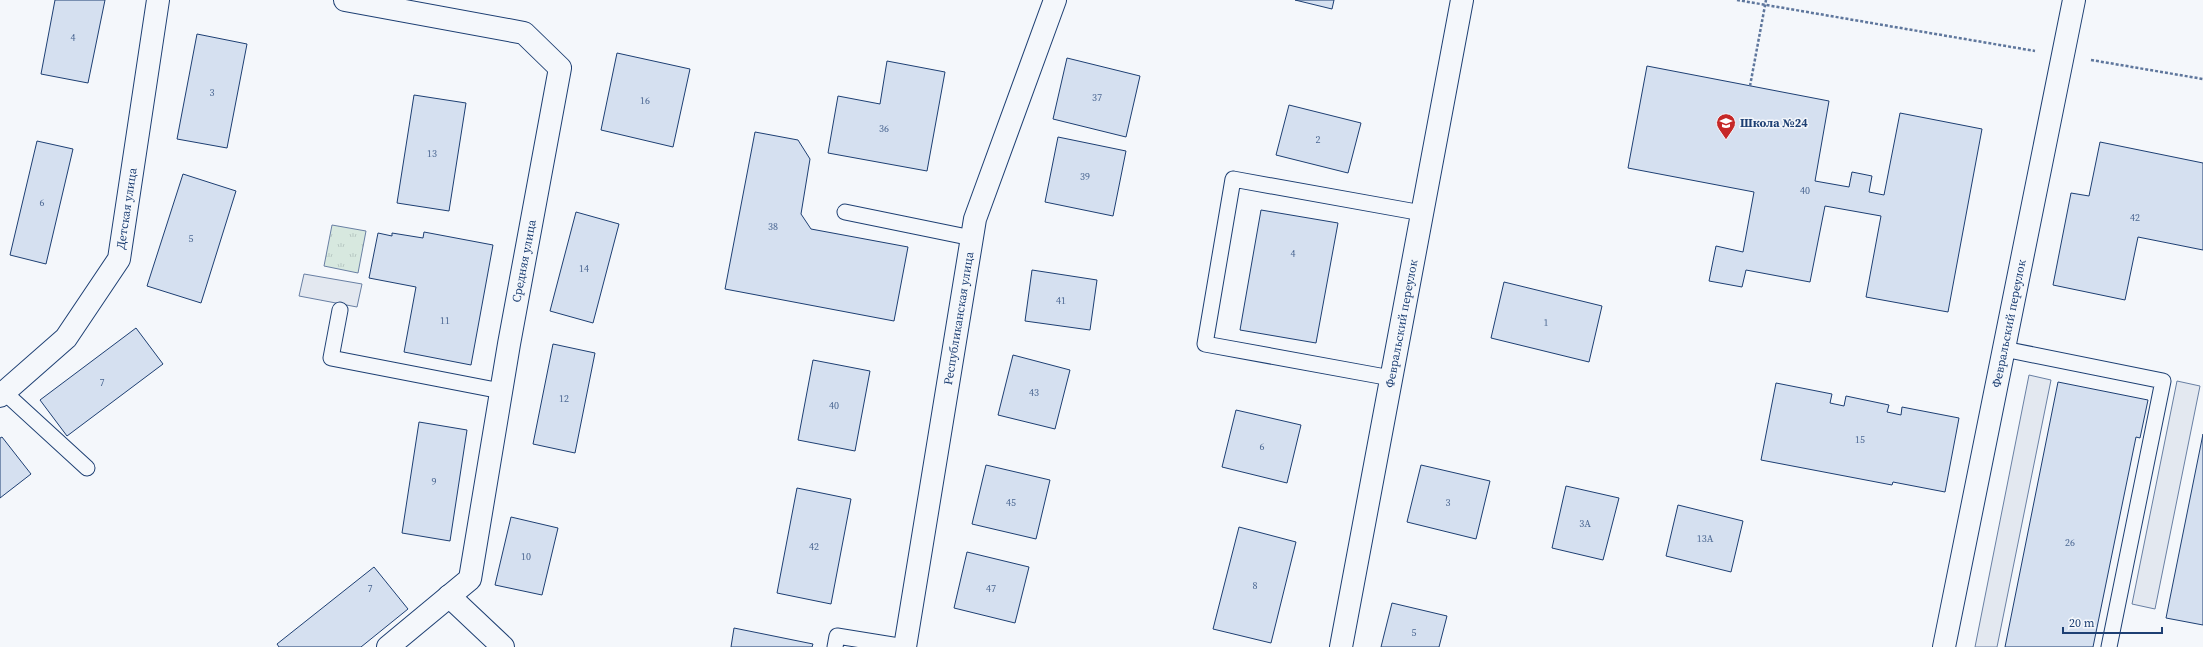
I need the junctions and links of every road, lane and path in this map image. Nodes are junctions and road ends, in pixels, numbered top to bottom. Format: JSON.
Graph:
{"nodes":[{"id":1,"x":158,"y":0,"type":"edge"},
{"id":2,"x":345,"y":0,"type":"edge"},
{"id":3,"x":1055,"y":0,"type":"edge"},
{"id":4,"x":1462,"y":0,"type":"edge"},
{"id":5,"x":1737,"y":0,"type":"edge"},
{"id":6,"x":1766,"y":0,"type":"edge"},
{"id":7,"x":2074,"y":0,"type":"edge"},
{"id":8,"x":1765,"y":6,"type":"junction"},
{"id":9,"x":2063,"y":56,"type":"junction"},
{"id":10,"x":2203,"y":79,"type":"edge"},
{"id":11,"x":1750,"y":86,"type":"dead end"},
{"id":12,"x":845,"y":212,"type":"dead end"},
{"id":13,"x":1422,"y":213,"type":"junction"},
{"id":14,"x":972,"y":238,"type":"junction"},
{"id":15,"x":340,"y":310,"type":"dead end"},
{"id":16,"x":2004,"y":350,"type":"junction"},
{"id":17,"x":1392,"y":378,"type":"junction"},
{"id":18,"x":501,"y":391,"type":"junction"},
{"id":19,"x":2,"y":394,"type":"edge"},
{"id":20,"x":87,"y":468,"type":"dead end"},
{"id":21,"x":449,"y":596,"type":"junction"},
{"id":22,"x":388,"y":647,"type":"edge"},
{"id":23,"x":503,"y":647,"type":"edge"},
{"id":24,"x":835,"y":647,"type":"edge"},
{"id":25,"x":905,"y":647,"type":"edge"},
{"id":26,"x":1341,"y":647,"type":"edge"},
{"id":27,"x":1944,"y":647,"type":"edge"},
{"id":28,"x":2109,"y":647,"type":"edge"}],
"edges":[{"from":1,"to":19,"type":"street","name":"Детская улица"},
{"from":2,"to":18,"type":"street","name":"Средняя улица"},
{"from":3,"to":14,"type":"street","name":"Республиканская улица"},
{"from":4,"to":13,"type":"street","name":"Февральский переулок"},
{"from":5,"to":8,"type":"path"},
{"from":6,"to":8,"type":"path"},
{"from":7,"to":9,"type":"street","name":"Февральский переулок"},
{"from":8,"to":9,"type":"path"},
{"from":8,"to":11,"type":"path"},
{"from":9,"to":10,"type":"path"},
{"from":9,"to":16,"type":"street","name":"Февральский переулок"},
{"from":12,"to":14,"type":"lane"},
{"from":13,"to":17,"type":"street","name":"Февральский переулок"},
{"from":13,"to":17,"type":"lane"},
{"from":14,"to":25,"type":"street","name":"Республиканская улица"},
{"from":15,"to":18,"type":"lane"},
{"from":16,"to":27,"type":"street","name":"Февральский переулок"},
{"from":16,"to":28,"type":"lane"},
{"from":17,"to":26,"type":"street","name":"Февральский переулок"},
{"from":18,"to":21,"type":"street","name":"Средняя улица"},
{"from":19,"to":20,"type":"lane"},
{"from":21,"to":22,"type":"street","name":"Средняя улица"},
{"from":21,"to":23,"type":"street"},
{"from":24,"to":25,"type":"lane"}]}
